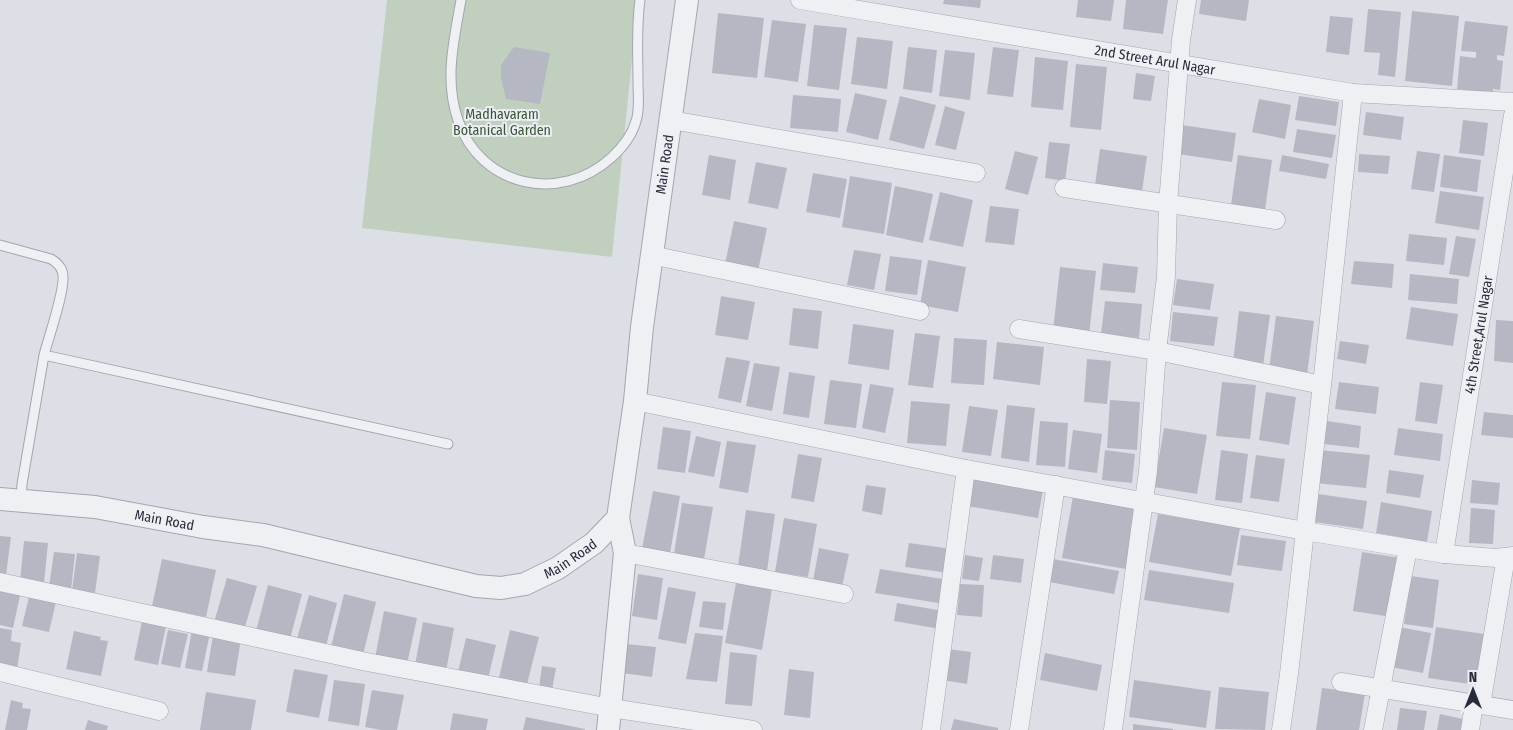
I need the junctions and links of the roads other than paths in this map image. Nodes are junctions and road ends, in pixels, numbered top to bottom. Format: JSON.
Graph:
{"nodes":[{"id":1,"x":461,"y":0,"type":"edge"},
{"id":2,"x":640,"y":0,"type":"edge"},
{"id":3,"x":687,"y":0,"type":"edge"},
{"id":4,"x":800,"y":0,"type":"edge"},
{"id":5,"x":1187,"y":0,"type":"edge"},
{"id":6,"x":1179,"y":64,"type":"junction"},
{"id":7,"x":1353,"y":93,"type":"junction"},
{"id":8,"x":1513,"y":102,"type":"edge"},
{"id":9,"x":1513,"y":115,"type":"edge"},
{"id":10,"x":671,"y":120,"type":"junction"},
{"id":11,"x":976,"y":173,"type":"dead end"},
{"id":12,"x":1064,"y":188,"type":"dead end"},
{"id":13,"x":1168,"y":204,"type":"junction"},
{"id":14,"x":1276,"y":220,"type":"dead end"},
{"id":15,"x":0,"y":245,"type":"edge"},
{"id":16,"x":651,"y":255,"type":"junction"},
{"id":17,"x":920,"y":311,"type":"dead end"},
{"id":18,"x":1019,"y":329,"type":"dead end"},
{"id":19,"x":1157,"y":351,"type":"junction"},
{"id":20,"x":44,"y":356,"type":"junction"},
{"id":21,"x":1322,"y":385,"type":"junction"},
{"id":22,"x":635,"y":401,"type":"junction"},
{"id":23,"x":448,"y":444,"type":"dead end"},
{"id":24,"x":966,"y":469,"type":"junction"},
{"id":25,"x":1056,"y":485,"type":"junction"},
{"id":26,"x":11,"y":500,"type":"edge"},
{"id":27,"x":1144,"y":502,"type":"junction"},
{"id":28,"x":618,"y":518,"type":"junction"},
{"id":29,"x":1305,"y":531,"type":"junction"},
{"id":30,"x":1408,"y":548,"type":"junction"},
{"id":31,"x":625,"y":553,"type":"junction"},
{"id":32,"x":1444,"y":554,"type":"junction"},
{"id":33,"x":1510,"y":556,"type":"edge"},
{"id":34,"x":0,"y":582,"type":"edge"},
{"id":35,"x":844,"y":594,"type":"dead end"},
{"id":36,"x":0,"y":672,"type":"edge"},
{"id":37,"x":1341,"y":682,"type":"dead end"},
{"id":38,"x":1381,"y":689,"type":"junction"},
{"id":39,"x":1478,"y":704,"type":"junction"},
{"id":40,"x":1513,"y":710,"type":"edge"},
{"id":41,"x":159,"y":711,"type":"dead end"},
{"id":42,"x":609,"y":719,"type":"edge"},
{"id":43,"x":753,"y":730,"type":"edge"},
{"id":44,"x":931,"y":730,"type":"edge"},
{"id":45,"x":1019,"y":730,"type":"edge"},
{"id":46,"x":1113,"y":730,"type":"edge"},
{"id":47,"x":1281,"y":730,"type":"edge"},
{"id":48,"x":1373,"y":730,"type":"edge"},
{"id":49,"x":1470,"y":730,"type":"edge"}],
"edges":[{"from":1,"to":2,"type":"lane"},
{"from":3,"to":10,"type":"street","name":"Main Road"},
{"from":4,"to":6,"type":"street","name":"2nd Street Arul Nagar"},
{"from":5,"to":6,"type":"street"},
{"from":6,"to":7,"type":"street","name":"2nd Street Arul Nagar"},
{"from":6,"to":13,"type":"street"},
{"from":7,"to":8,"type":"street","name":"2nd Street Arul Nagar"},
{"from":7,"to":21,"type":"street"},
{"from":9,"to":32,"type":"street","name":"4th Street,Arul Nagar"},
{"from":10,"to":11,"type":"street"},
{"from":10,"to":16,"type":"street","name":"Main Road"},
{"from":12,"to":13,"type":"street"},
{"from":13,"to":14,"type":"street"},
{"from":13,"to":19,"type":"street"},
{"from":15,"to":20,"type":"lane"},
{"from":16,"to":17,"type":"street"},
{"from":16,"to":22,"type":"street","name":"Main Road"},
{"from":18,"to":19,"type":"street"},
{"from":19,"to":21,"type":"street"},
{"from":19,"to":27,"type":"street"},
{"from":20,"to":23,"type":"lane"},
{"from":20,"to":26,"type":"lane"},
{"from":21,"to":29,"type":"street"},
{"from":22,"to":24,"type":"street"},
{"from":22,"to":28,"type":"street","name":"Main Road"},
{"from":24,"to":25,"type":"street"},
{"from":24,"to":44,"type":"street"},
{"from":25,"to":27,"type":"street"},
{"from":25,"to":45,"type":"street"},
{"from":26,"to":28,"type":"street","name":"Main Road"},
{"from":27,"to":29,"type":"street"},
{"from":27,"to":46,"type":"street"},
{"from":28,"to":31,"type":"street"},
{"from":29,"to":30,"type":"street"},
{"from":29,"to":47,"type":"street"},
{"from":30,"to":32,"type":"street"},
{"from":30,"to":38,"type":"street"},
{"from":31,"to":35,"type":"street"},
{"from":31,"to":42,"type":"street"},
{"from":32,"to":33,"type":"street"},
{"from":33,"to":39,"type":"street"},
{"from":34,"to":42,"type":"street"},
{"from":36,"to":41,"type":"street"},
{"from":37,"to":38,"type":"street"},
{"from":38,"to":39,"type":"street"},
{"from":38,"to":48,"type":"street"},
{"from":39,"to":40,"type":"street"},
{"from":39,"to":49,"type":"street"},
{"from":42,"to":43,"type":"street"}]}
